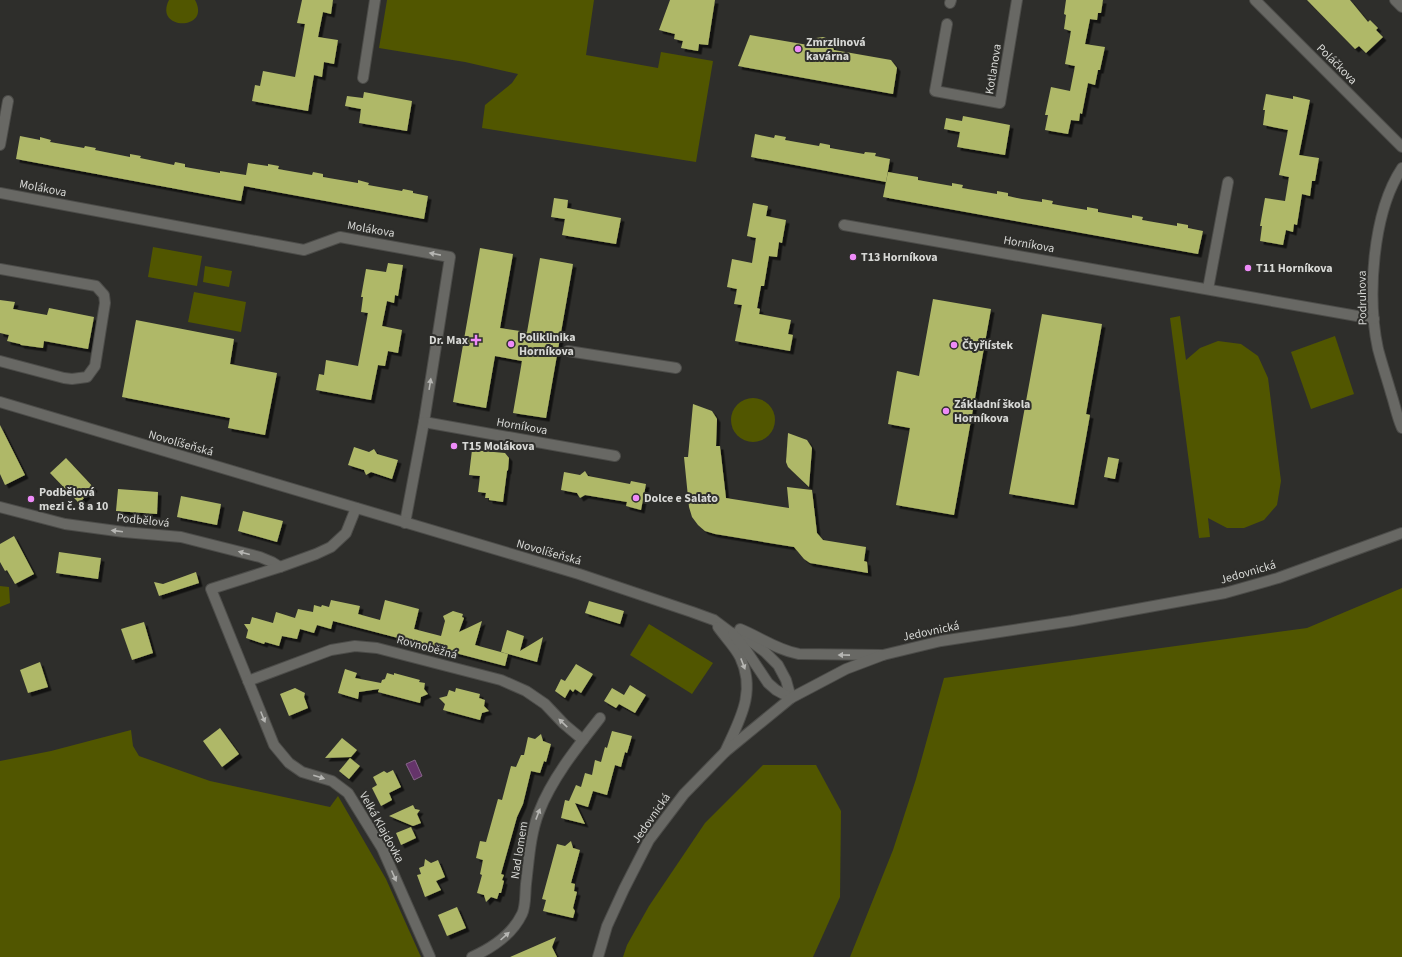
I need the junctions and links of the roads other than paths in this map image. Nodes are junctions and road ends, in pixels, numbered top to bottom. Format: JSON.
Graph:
{"nodes":[{"id":1,"x":375,"y":0,"type":"edge"},
{"id":2,"x":1017,"y":0,"type":"edge"},
{"id":3,"x":1255,"y":0,"type":"edge"},
{"id":4,"x":1395,"y":0,"type":"edge"},
{"id":5,"x":1402,"y":8,"type":"edge"},
{"id":6,"x":947,"y":24,"type":"dead end"},
{"id":7,"x":363,"y":78,"type":"dead end"},
{"id":8,"x":8,"y":101,"type":"dead end"},
{"id":9,"x":0,"y":145,"type":"edge"},
{"id":10,"x":1402,"y":147,"type":"edge"},
{"id":11,"x":1402,"y":168,"type":"edge"},
{"id":12,"x":1228,"y":182,"type":"dead end"},
{"id":13,"x":0,"y":193,"type":"edge"},
{"id":14,"x":844,"y":225,"type":"dead end"},
{"id":15,"x":0,"y":269,"type":"edge"},
{"id":16,"x":1208,"y":290,"type":"junction"},
{"id":17,"x":1374,"y":319,"type":"junction"},
{"id":18,"x":568,"y":351,"type":"dead end"},
{"id":19,"x":0,"y":361,"type":"edge"},
{"id":20,"x":676,"y":368,"type":"dead end"},
{"id":21,"x":0,"y":402,"type":"edge"},
{"id":22,"x":424,"y":422,"type":"junction"},
{"id":23,"x":1402,"y":428,"type":"edge"},
{"id":24,"x":615,"y":456,"type":"dead end"},
{"id":25,"x":0,"y":507,"type":"edge"},
{"id":26,"x":356,"y":508,"type":"junction"},
{"id":27,"x":405,"y":523,"type":"junction"},
{"id":28,"x":1402,"y":533,"type":"edge"},
{"id":29,"x":280,"y":567,"type":"junction"},
{"id":30,"x":714,"y":620,"type":"junction"},
{"id":31,"x":730,"y":632,"type":"junction"},
{"id":32,"x":883,"y":655,"type":"junction"},
{"id":33,"x":248,"y":681,"type":"junction"},
{"id":34,"x":791,"y":698,"type":"junction"},
{"id":35,"x":600,"y":718,"type":"dead end"},
{"id":36,"x":583,"y":740,"type":"junction"},
{"id":37,"x":725,"y":752,"type":"junction"},
{"id":38,"x":430,"y":957,"type":"edge"},
{"id":39,"x":472,"y":957,"type":"edge"},
{"id":40,"x":598,"y":957,"type":"edge"}],
"edges":[{"from":1,"to":7,"type":"street"},
{"from":2,"to":6,"type":"street","name":"Kotlanova"},
{"from":3,"to":10,"type":"street","name":"Poláčkova"},
{"from":4,"to":5,"type":"street"},
{"from":8,"to":9,"type":"street"},
{"from":11,"to":17,"type":"street","name":"Podruhova"},
{"from":12,"to":16,"type":"street"},
{"from":22,"to":13,"type":"street","name":"Molákova","one_way":true},
{"from":14,"to":16,"type":"street","name":"Horníkova"},
{"from":15,"to":19,"type":"street"},
{"from":16,"to":17,"type":"street","name":"Horníkova"},
{"from":17,"to":23,"type":"street","name":"Podruhova"},
{"from":18,"to":20,"type":"street"},
{"from":21,"to":26,"type":"street","name":"Novolíšeňská"},
{"from":22,"to":24,"type":"street","name":"Horníkova"},
{"from":22,"to":27,"type":"street","name":"Molákova"},
{"from":29,"to":25,"type":"street","name":"Podbělová","one_way":true},
{"from":26,"to":27,"type":"street","name":"Novolíšeňská"},
{"from":26,"to":29,"type":"street"},
{"from":27,"to":30,"type":"street","name":"Novolíšeňská"},
{"from":28,"to":32,"type":"street","name":"Jedovnická"},
{"from":29,"to":33,"type":"street","name":"Velká Klajdovka"},
{"from":30,"to":31,"type":"street","name":"Novolíšeňská"},
{"from":32,"to":30,"type":"street","one_way":true},
{"from":30,"to":37,"type":"street","one_way":true},
{"from":31,"to":34,"type":"street","name":"Novolíšeňská"},
{"from":31,"to":34,"type":"street","name":"Novolíšeňská"},
{"from":32,"to":34,"type":"street","name":"Jedovnická"},
{"from":36,"to":33,"type":"street","name":"Rovnoběžná","one_way":true},
{"from":33,"to":38,"type":"street","name":"Velká Klajdovka","one_way":true},
{"from":34,"to":37,"type":"street","name":"Jedovnická"},
{"from":35,"to":36,"type":"street","name":"Nad lomem"},
{"from":39,"to":36,"type":"street","name":"Nad lomem","one_way":true},
{"from":37,"to":40,"type":"street","name":"Jedovnická"}]}
